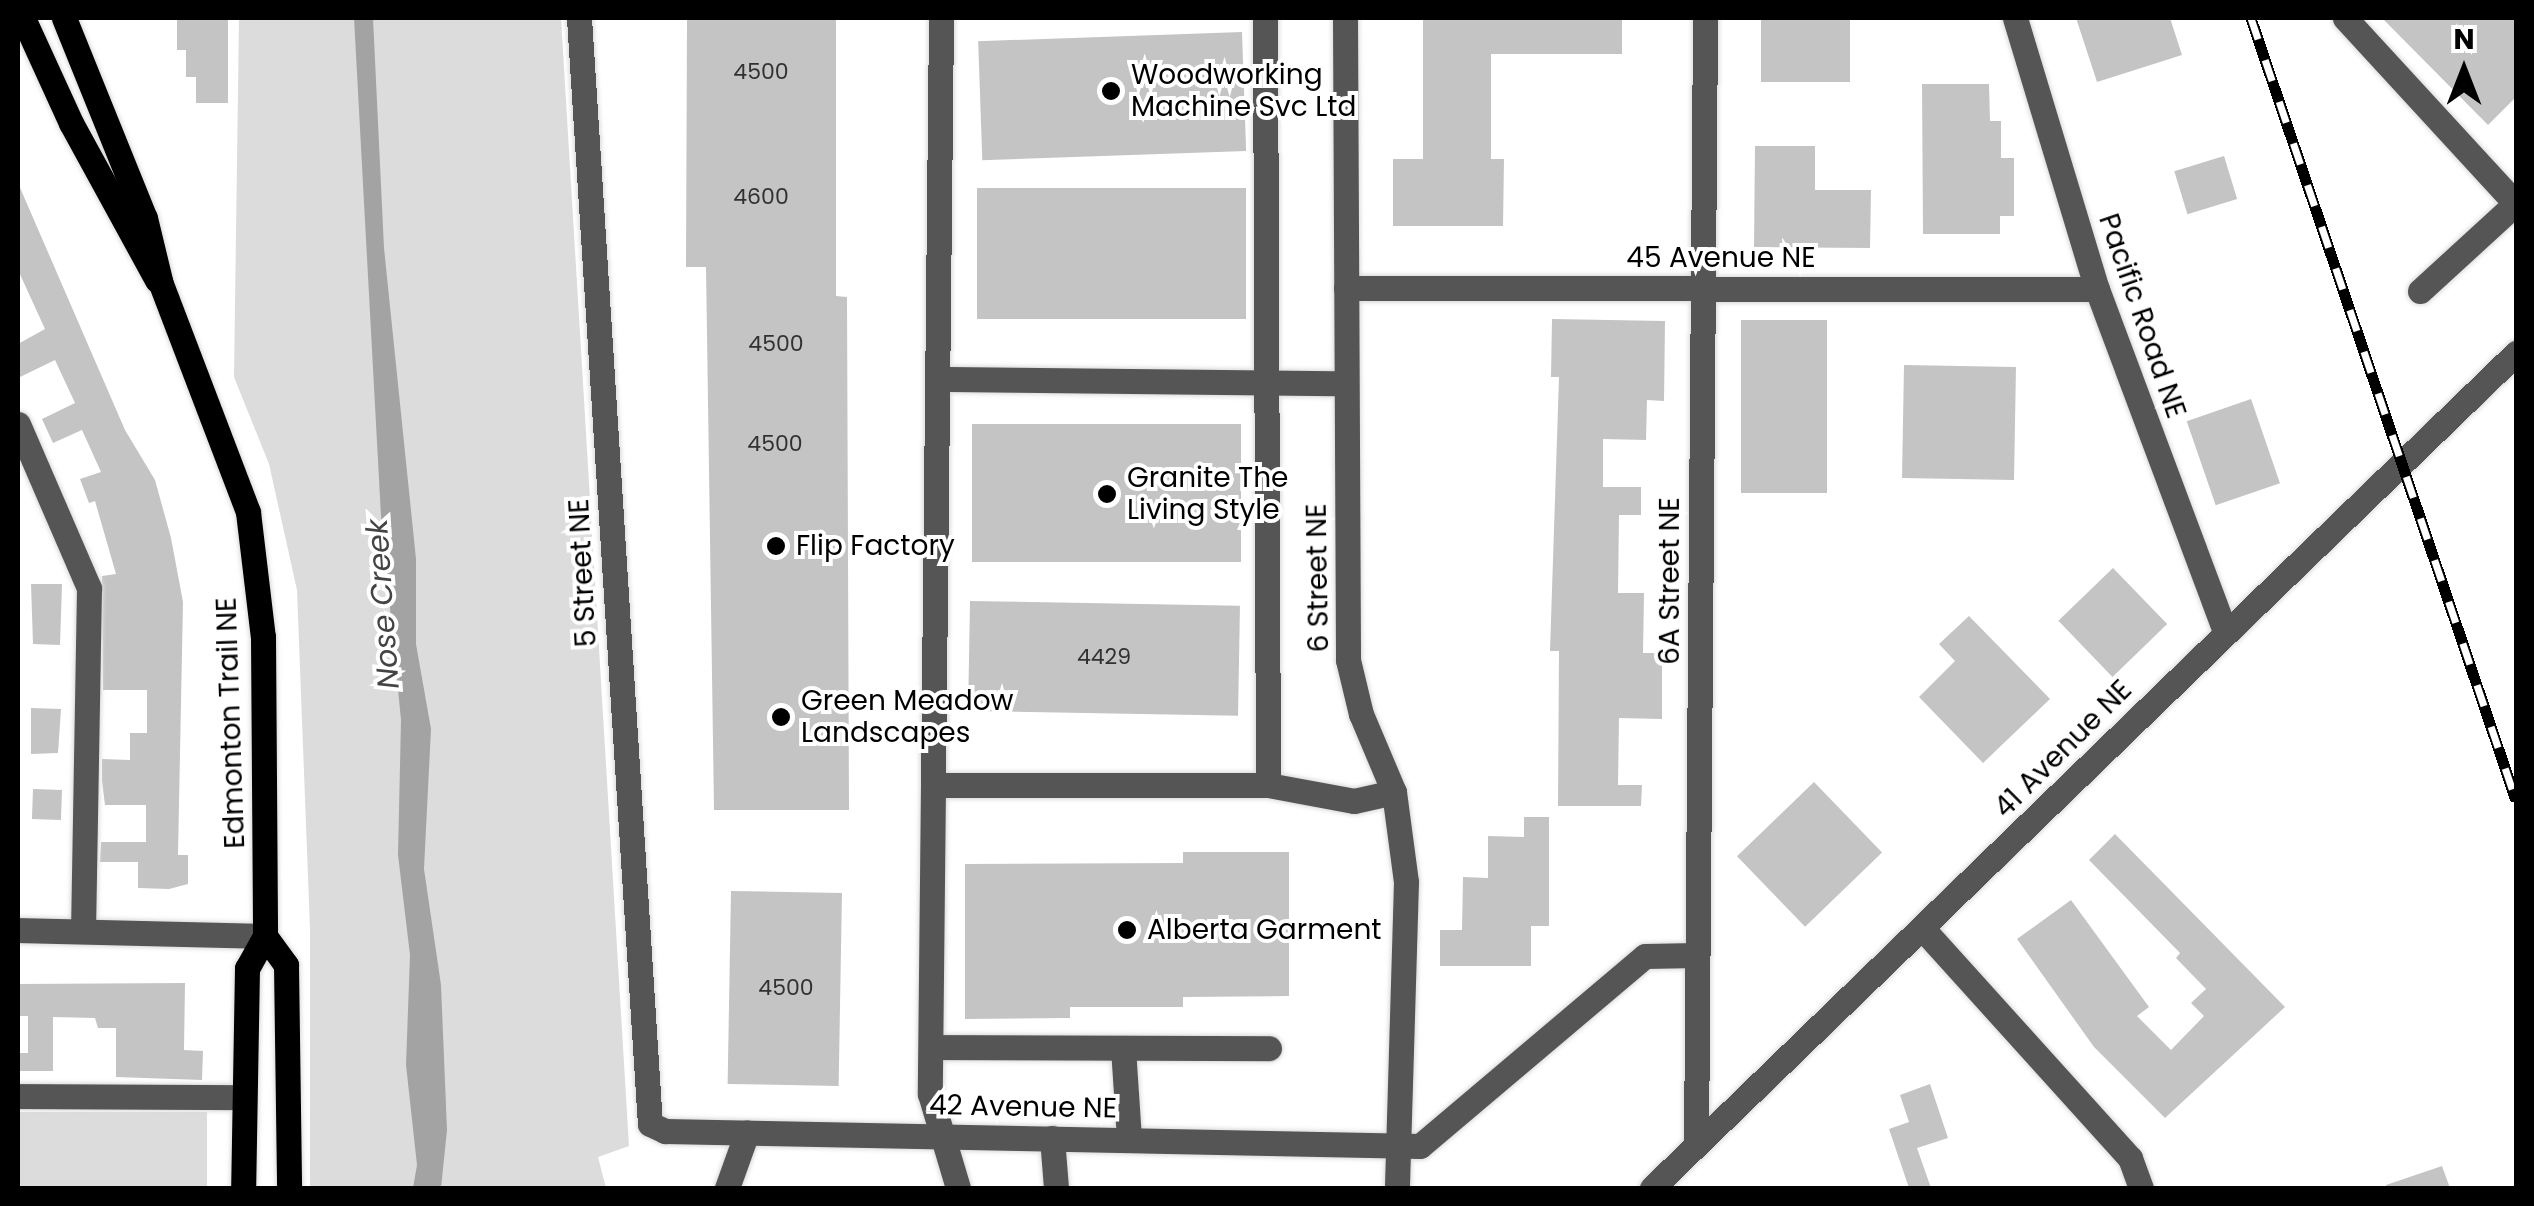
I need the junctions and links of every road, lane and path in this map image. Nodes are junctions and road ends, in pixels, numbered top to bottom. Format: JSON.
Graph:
{"nodes":[{"id":1,"x":23,"y":18,"type":"edge"},
{"id":2,"x":64,"y":18,"type":"edge"},
{"id":3,"x":580,"y":18,"type":"edge"},
{"id":4,"x":942,"y":18,"type":"edge"},
{"id":5,"x":1265,"y":18,"type":"edge"},
{"id":6,"x":1344,"y":18,"type":"edge"},
{"id":7,"x":1705,"y":18,"type":"edge"},
{"id":8,"x":2015,"y":18,"type":"edge"},
{"id":9,"x":2345,"y":18,"type":"edge"},
{"id":10,"x":2516,"y":203,"type":"edge"},
{"id":11,"x":161,"y":284,"type":"junction"},
{"id":12,"x":1702,"y":287,"type":"junction"},
{"id":13,"x":1346,"y":288,"type":"junction"},
{"id":14,"x":2097,"y":289,"type":"junction"},
{"id":15,"x":2420,"y":291,"type":"dead end"},
{"id":16,"x":2516,"y":353,"type":"edge"},
{"id":17,"x":938,"y":378,"type":"junction"},
{"id":18,"x":1266,"y":380,"type":"junction"},
{"id":19,"x":1346,"y":382,"type":"junction"},
{"id":20,"x":18,"y":424,"type":"edge"},
{"id":21,"x":2225,"y":631,"type":"junction"},
{"id":22,"x":934,"y":785,"type":"junction"},
{"id":23,"x":1268,"y":785,"type":"junction"},
{"id":24,"x":1394,"y":792,"type":"junction"},
{"id":25,"x":1923,"y":929,"type":"junction"},
{"id":26,"x":18,"y":930,"type":"edge"},
{"id":27,"x":83,"y":931,"type":"junction"},
{"id":28,"x":265,"y":936,"type":"junction"},
{"id":29,"x":1697,"y":955,"type":"junction"},
{"id":30,"x":931,"y":1047,"type":"junction"},
{"id":31,"x":1124,"y":1048,"type":"junction"},
{"id":32,"x":1269,"y":1048,"type":"dead end"},
{"id":33,"x":18,"y":1096,"type":"edge"},
{"id":34,"x":242,"y":1096,"type":"junction"},
{"id":35,"x":650,"y":1124,"type":"joint"},
{"id":36,"x":747,"y":1132,"type":"junction"},
{"id":37,"x":943,"y":1136,"type":"junction"},
{"id":38,"x":1052,"y":1138,"type":"junction"},
{"id":39,"x":1128,"y":1139,"type":"junction"},
{"id":40,"x":1397,"y":1144,"type":"junction"},
{"id":41,"x":1696,"y":1145,"type":"junction"},
{"id":42,"x":1667,"y":1183,"type":"edge"},
{"id":43,"x":243,"y":1188,"type":"edge"},
{"id":44,"x":289,"y":1188,"type":"edge"},
{"id":45,"x":727,"y":1188,"type":"edge"},
{"id":46,"x":958,"y":1188,"type":"edge"},
{"id":47,"x":1056,"y":1188,"type":"edge"},
{"id":48,"x":1397,"y":1188,"type":"edge"},
{"id":49,"x":2141,"y":1188,"type":"edge"}],
"edges":[{"from":1,"to":11,"type":"main road","name":"Edmonton Trail NE"},
{"from":2,"to":11,"type":"main road","name":"Edmonton Trail NE"},
{"from":3,"to":35,"type":"street","name":"5 Street NE"},
{"from":4,"to":17,"type":"street"},
{"from":5,"to":18,"type":"street"},
{"from":6,"to":13,"type":"street","name":"6 Street NE"},
{"from":7,"to":12,"type":"street","name":"6A Street NE"},
{"from":8,"to":14,"type":"street","name":"Pacific Road NE"},
{"from":9,"to":10,"type":"street"},
{"from":10,"to":15,"type":"street"},
{"from":11,"to":28,"type":"main road","name":"Edmonton Trail NE"},
{"from":12,"to":13,"type":"street","name":"45 Avenue NE"},
{"from":12,"to":14,"type":"street","name":"45 Avenue NE"},
{"from":12,"to":29,"type":"street","name":"6A Street NE"},
{"from":13,"to":19,"type":"street","name":"6 Street NE"},
{"from":14,"to":21,"type":"street","name":"Pacific Road NE"},
{"from":16,"to":21,"type":"street","name":"41 Avenue NE"},
{"from":17,"to":18,"type":"street"},
{"from":17,"to":22,"type":"street"},
{"from":18,"to":19,"type":"street"},
{"from":18,"to":23,"type":"street"},
{"from":19,"to":24,"type":"street","name":"6 Street NE"},
{"from":20,"to":27,"type":"street"},
{"from":21,"to":25,"type":"street","name":"41 Avenue NE"},
{"from":22,"to":23,"type":"street"},
{"from":22,"to":30,"type":"street"},
{"from":23,"to":24,"type":"street"},
{"from":24,"to":40,"type":"street","name":"6 Street NE"},
{"from":25,"to":41,"type":"street","name":"41 Avenue NE"},
{"from":25,"to":49,"type":"street"},
{"from":26,"to":27,"type":"street"},
{"from":27,"to":28,"type":"street"},
{"from":28,"to":34,"type":"main road","name":"Edmonton Trail NE"},
{"from":28,"to":44,"type":"main road","name":"Edmonton Trail NE"},
{"from":29,"to":40,"type":"street"},
{"from":29,"to":41,"type":"street","name":"6A Street NE"},
{"from":30,"to":31,"type":"street"},
{"from":30,"to":37,"type":"street"},
{"from":31,"to":32,"type":"street"},
{"from":31,"to":39,"type":"street"},
{"from":33,"to":34,"type":"street"},
{"from":34,"to":43,"type":"main road","name":"Edmonton Trail NE"},
{"from":35,"to":36,"type":"street","name":"42 Avenue NE"},
{"from":36,"to":37,"type":"street","name":"42 Avenue NE"},
{"from":36,"to":45,"type":"street"},
{"from":37,"to":38,"type":"street","name":"42 Avenue NE"},
{"from":37,"to":46,"type":"street"},
{"from":38,"to":39,"type":"street","name":"42 Avenue NE"},
{"from":38,"to":47,"type":"street"},
{"from":39,"to":40,"type":"street","name":"42 Avenue NE"},
{"from":40,"to":48,"type":"street","name":"6 Street NE"},
{"from":41,"to":42,"type":"street","name":"41 Avenue NE"}]}
